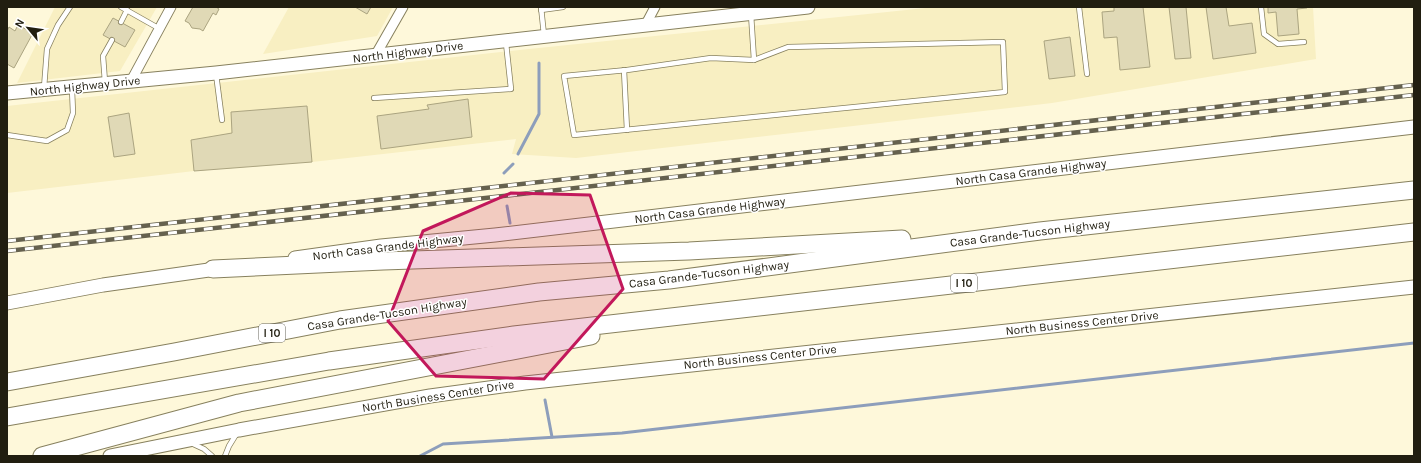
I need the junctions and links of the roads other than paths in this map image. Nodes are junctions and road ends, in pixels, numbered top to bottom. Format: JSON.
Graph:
{"nodes":[{"id":1,"x":70,"y":7,"type":"edge"},
{"id":2,"x":121,"y":7,"type":"edge"},
{"id":3,"x":171,"y":7,"type":"edge"},
{"id":4,"x":403,"y":7,"type":"edge"},
{"id":5,"x":563,"y":7,"type":"edge"},
{"id":6,"x":655,"y":7,"type":"edge"},
{"id":7,"x":808,"y":7,"type":"edge"},
{"id":8,"x":1079,"y":7,"type":"edge"},
{"id":9,"x":1261,"y":7,"type":"edge"},
{"id":10,"x":541,"y":8,"type":"edge"},
{"id":11,"x":127,"y":10,"type":"junction"},
{"id":12,"x":751,"y":10,"type":"edge"},
{"id":13,"x":121,"y":22,"type":"dead end"},
{"id":14,"x":646,"y":24,"type":"junction"},
{"id":15,"x":160,"y":29,"type":"junction"},
{"id":16,"x":544,"y":36,"type":"junction"},
{"id":17,"x":112,"y":40,"type":"dead end"},
{"id":18,"x":505,"y":41,"type":"junction"},
{"id":19,"x":1304,"y":42,"type":"dead end"},
{"id":20,"x":375,"y":56,"type":"junction"},
{"id":21,"x":754,"y":60,"type":"junction"},
{"id":22,"x":624,"y":70,"type":"junction"},
{"id":23,"x":216,"y":73,"type":"junction"},
{"id":24,"x":1088,"y":74,"type":"dead end"},
{"id":25,"x":131,"y":81,"type":"junction"},
{"id":26,"x":105,"y":84,"type":"junction"},
{"id":27,"x":72,"y":87,"type":"junction"},
{"id":28,"x":44,"y":89,"type":"junction"},
{"id":29,"x":7,"y":93,"type":"edge"},
{"id":30,"x":374,"y":98,"type":"dead end"},
{"id":31,"x":222,"y":120,"type":"dead end"},
{"id":32,"x":1414,"y":128,"type":"edge"},
{"id":33,"x":627,"y":130,"type":"junction"},
{"id":34,"x":7,"y":135,"type":"edge"},
{"id":35,"x":1414,"y":190,"type":"edge"},
{"id":36,"x":1414,"y":232,"type":"edge"},
{"id":37,"x":1000,"y":236,"type":"junction"},
{"id":38,"x":213,"y":269,"type":"junction"},
{"id":39,"x":1414,"y":287,"type":"edge"},
{"id":40,"x":7,"y":303,"type":"edge"},
{"id":41,"x":717,"y":312,"type":"junction"},
{"id":42,"x":7,"y":382,"type":"edge"},
{"id":43,"x":7,"y":417,"type":"edge"},
{"id":44,"x":239,"y":430,"type":"junction"},
{"id":45,"x":186,"y":441,"type":"junction"},
{"id":46,"x":42,"y":456,"type":"edge"},
{"id":47,"x":110,"y":456,"type":"edge"},
{"id":48,"x":212,"y":456,"type":"edge"},
{"id":49,"x":225,"y":456,"type":"edge"}],
"edges":[{"from":1,"to":28,"type":"lane"},
{"from":2,"to":11,"type":"lane"},
{"from":3,"to":15,"type":"street"},
{"from":4,"to":20,"type":"street"},
{"from":5,"to":10,"type":"lane"},
{"from":6,"to":14,"type":"street"},
{"from":7,"to":12,"type":"main road","name":"North Highway Drive"},
{"from":8,"to":24,"type":"lane"},
{"from":9,"to":19,"type":"lane"},
{"from":10,"to":16,"type":"lane"},
{"from":11,"to":13,"type":"lane"},
{"from":11,"to":15,"type":"lane"},
{"from":12,"to":14,"type":"main road","name":"North Highway Drive"},
{"from":12,"to":21,"type":"lane"},
{"from":14,"to":16,"type":"main road","name":"North Highway Drive"},
{"from":15,"to":25,"type":"street"},
{"from":16,"to":18,"type":"main road","name":"North Highway Drive"},
{"from":17,"to":26,"type":"lane"},
{"from":18,"to":20,"type":"main road","name":"North Highway Drive"},
{"from":18,"to":30,"type":"lane"},
{"from":20,"to":23,"type":"main road","name":"North Highway Drive"},
{"from":21,"to":22,"type":"lane"},
{"from":21,"to":33,"type":"lane"},
{"from":22,"to":33,"type":"lane"},
{"from":22,"to":33,"type":"lane"},
{"from":23,"to":25,"type":"main road","name":"North Highway Drive"},
{"from":23,"to":31,"type":"lane"},
{"from":25,"to":26,"type":"main road","name":"North Highway Drive"},
{"from":26,"to":27,"type":"main road","name":"North Highway Drive"},
{"from":27,"to":28,"type":"main road","name":"North Highway Drive"},
{"from":27,"to":34,"type":"lane"},
{"from":28,"to":29,"type":"main road","name":"North Highway Drive"},
{"from":32,"to":38,"type":"main road","name":"North Casa Grande Highway"},
{"from":35,"to":37,"type":"highway","name":"Casa Grande-Tucson Highway","number":"I 10"},
{"from":36,"to":41,"type":"highway","number":"I 10"},
{"from":37,"to":38,"type":"highway"},
{"from":37,"to":42,"type":"highway","name":"Casa Grande-Tucson Highway","number":"I 10"},
{"from":38,"to":40,"type":"main road","name":"North Casa Grande Highway"},
{"from":39,"to":44,"type":"main road","name":"North Business Center Drive"},
{"from":41,"to":43,"type":"highway","number":"I 10"},
{"from":41,"to":46,"type":"highway"},
{"from":44,"to":45,"type":"main road","name":"North Business Center Drive"},
{"from":44,"to":49,"type":"lane"},
{"from":45,"to":47,"type":"main road","name":"North Business Center Drive"},
{"from":45,"to":48,"type":"lane"}]}
